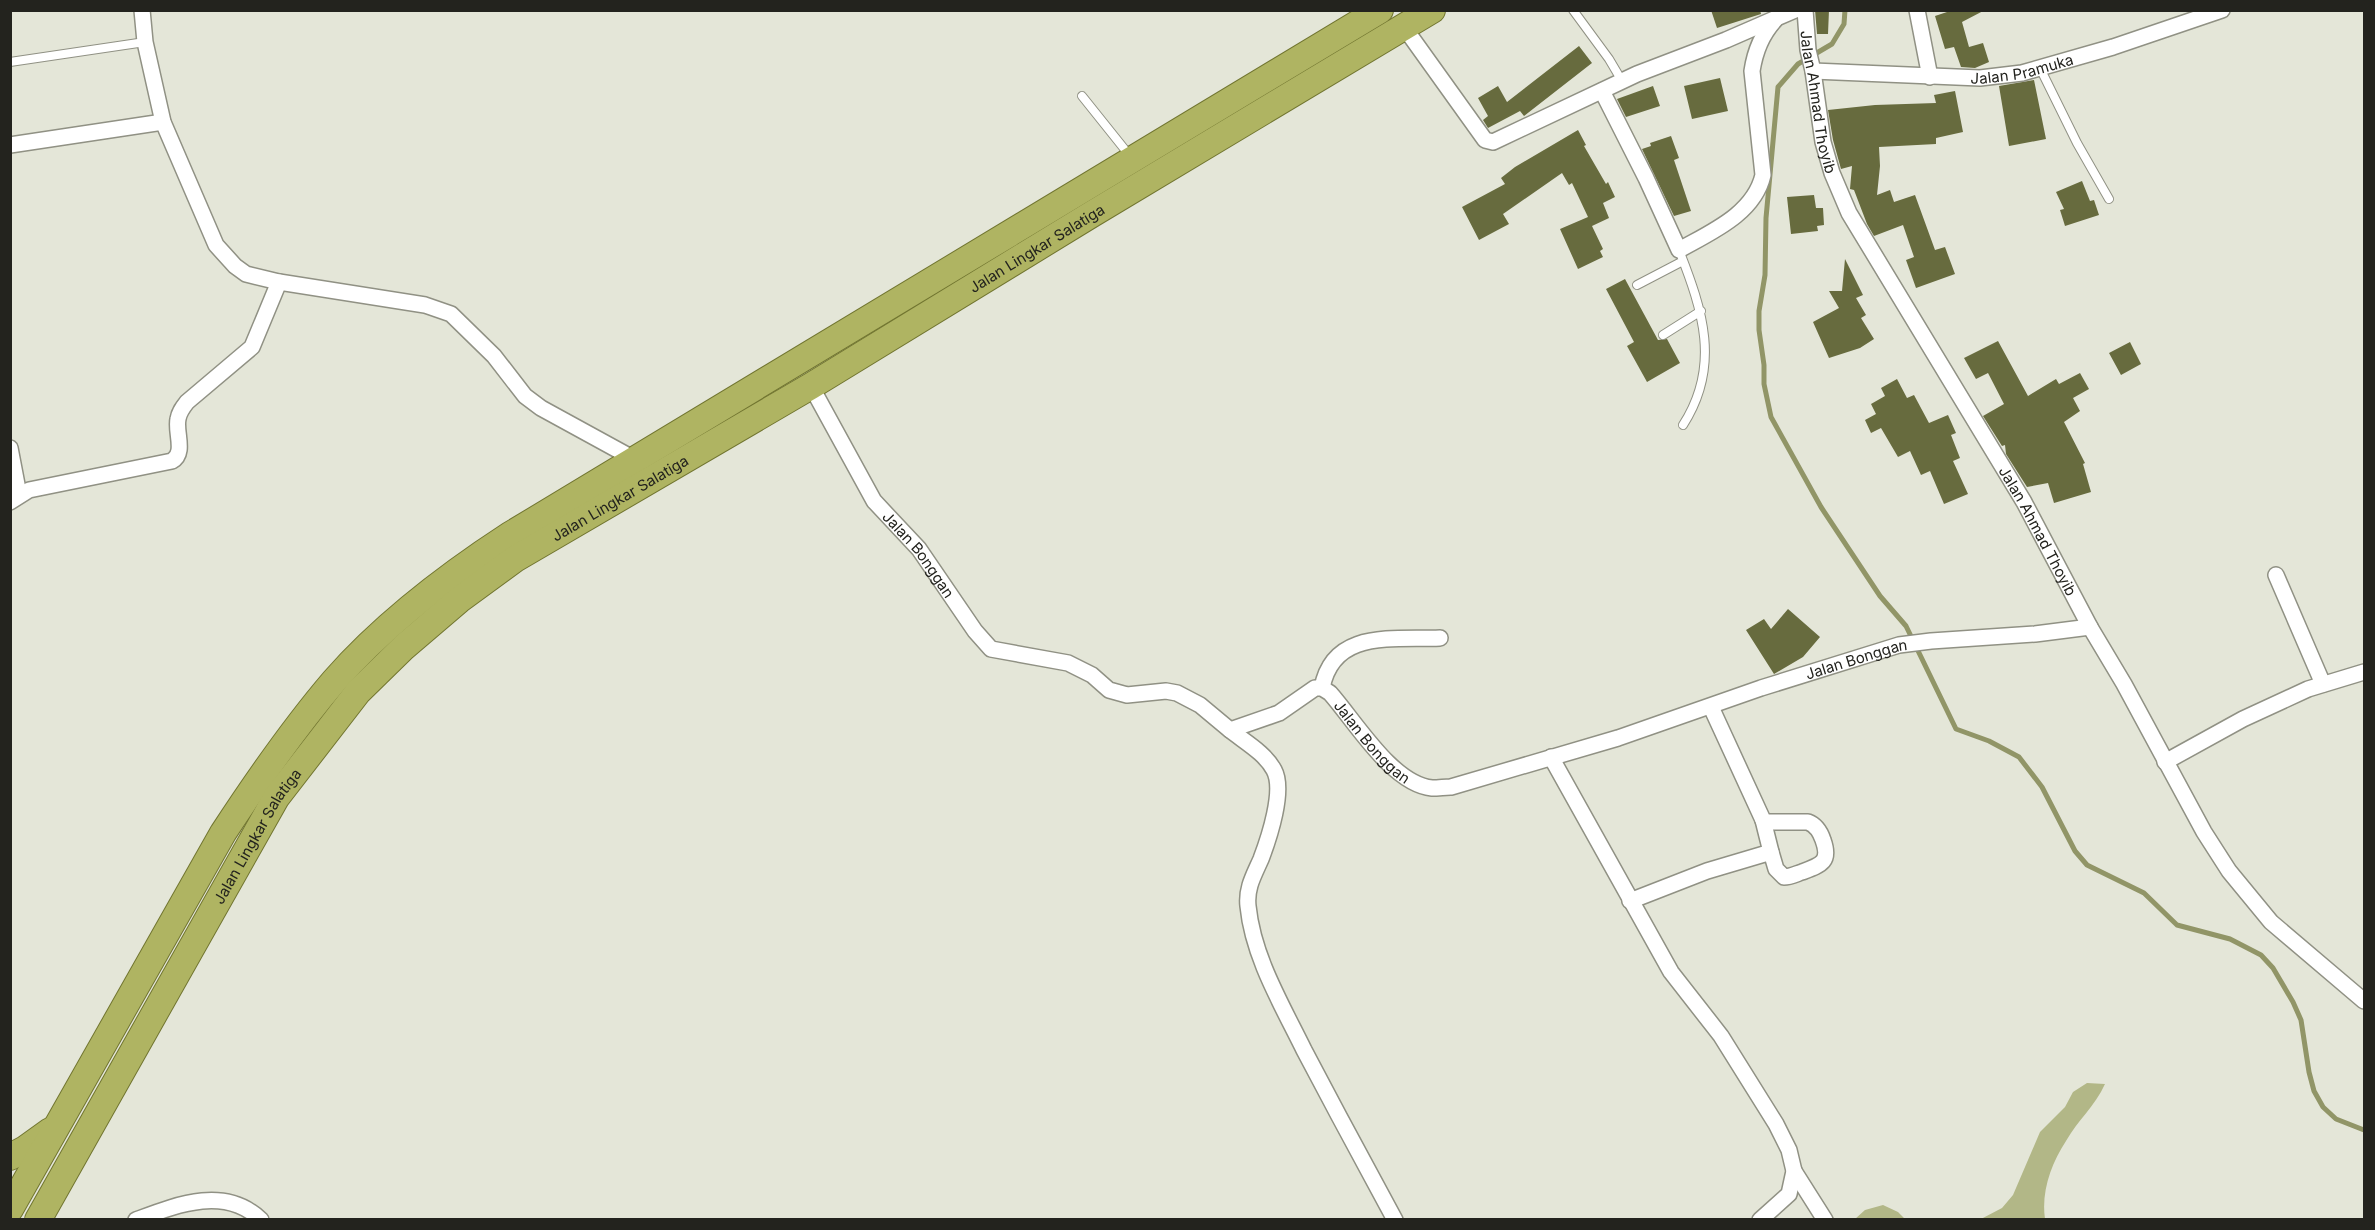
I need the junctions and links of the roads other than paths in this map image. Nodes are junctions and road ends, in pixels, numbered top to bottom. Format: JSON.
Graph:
{"nodes":[{"id":1,"x":142,"y":10,"type":"edge"},
{"id":2,"x":1432,"y":10,"type":"edge"},
{"id":3,"x":1573,"y":10,"type":"edge"},
{"id":4,"x":1795,"y":10,"type":"edge"},
{"id":5,"x":1804,"y":10,"type":"edge"},
{"id":6,"x":1917,"y":10,"type":"edge"},
{"id":7,"x":2222,"y":10,"type":"edge"},
{"id":8,"x":1372,"y":13,"type":"edge"},
{"id":9,"x":1776,"y":19,"type":"junction"},
{"id":10,"x":1404,"y":27,"type":"junction"},
{"id":11,"x":145,"y":42,"type":"junction"},
{"id":12,"x":1811,"y":60,"type":"junction"},
{"id":13,"x":10,"y":62,"type":"edge"},
{"id":14,"x":2040,"y":68,"type":"junction"},
{"id":15,"x":1930,"y":77,"type":"junction"},
{"id":16,"x":1622,"y":81,"type":"junction"},
{"id":17,"x":1602,"y":91,"type":"junction"},
{"id":18,"x":1082,"y":96,"type":"dead end"},
{"id":19,"x":163,"y":122,"type":"junction"},
{"id":20,"x":10,"y":145,"type":"edge"},
{"id":21,"x":1132,"y":160,"type":"junction"},
{"id":22,"x":2109,"y":199,"type":"dead end"},
{"id":23,"x":1681,"y":256,"type":"junction"},
{"id":24,"x":279,"y":282,"type":"junction"},
{"id":25,"x":1637,"y":285,"type":"dead end"},
{"id":26,"x":1701,"y":311,"type":"junction"},
{"id":27,"x":1662,"y":334,"type":"dead end"},
{"id":28,"x":812,"y":387,"type":"junction"},
{"id":29,"x":713,"y":414,"type":"junction"},
{"id":30,"x":1683,"y":425,"type":"dead end"},
{"id":31,"x":726,"y":436,"type":"junction"},
{"id":32,"x":10,"y":448,"type":"edge"},
{"id":33,"x":636,"y":460,"type":"junction"},
{"id":34,"x":15,"y":499,"type":"edge"},
{"id":35,"x":2276,"y":575,"type":"dead end"},
{"id":36,"x":2090,"y":627,"type":"junction"},
{"id":37,"x":1440,"y":638,"type":"dead end"},
{"id":38,"x":2364,"y":672,"type":"edge"},
{"id":39,"x":2323,"y":684,"type":"junction"},
{"id":40,"x":1322,"y":688,"type":"junction"},
{"id":41,"x":1712,"y":707,"type":"junction"},
{"id":42,"x":1230,"y":730,"type":"junction"},
{"id":43,"x":1551,"y":757,"type":"junction"},
{"id":44,"x":2165,"y":762,"type":"junction"},
{"id":45,"x":1763,"y":820,"type":"junction"},
{"id":46,"x":1771,"y":852,"type":"junction"},
{"id":47,"x":1630,"y":901,"type":"junction"},
{"id":48,"x":2364,"y":1001,"type":"edge"},
{"id":49,"x":58,"y":1125,"type":"junction"},
{"id":50,"x":10,"y":1157,"type":"edge"},
{"id":51,"x":1794,"y":1171,"type":"junction"},
{"id":52,"x":10,"y":1209,"type":"edge"},
{"id":53,"x":38,"y":1220,"type":"edge"},
{"id":54,"x":136,"y":1220,"type":"edge"},
{"id":55,"x":261,"y":1220,"type":"edge"},
{"id":56,"x":1395,"y":1220,"type":"edge"},
{"id":57,"x":1760,"y":1220,"type":"edge"},
{"id":58,"x":1825,"y":1220,"type":"edge"}],
"edges":[{"from":1,"to":11,"type":"street"},
{"from":2,"to":10,"type":"highway","name":"Jalan Lingkar Salatiga"},
{"from":3,"to":16,"type":"lane"},
{"from":4,"to":9,"type":"street"},
{"from":5,"to":12,"type":"street","name":"Jalan Ahmad Thoyib"},
{"from":6,"to":15,"type":"street"},
{"from":7,"to":14,"type":"street","name":"Jalan Pramuka"},
{"from":8,"to":21,"type":"highway","name":"Jalan Lingkar Salatiga"},
{"from":9,"to":16,"type":"street"},
{"from":9,"to":23,"type":"street"},
{"from":10,"to":17,"type":"street"},
{"from":10,"to":28,"type":"highway","name":"Jalan Lingkar Salatiga"},
{"from":11,"to":13,"type":"lane"},
{"from":11,"to":19,"type":"street"},
{"from":12,"to":15,"type":"street","name":"Jalan Pramuka"},
{"from":12,"to":36,"type":"street","name":"Jalan Ahmad Thoyib"},
{"from":14,"to":15,"type":"street","name":"Jalan Pramuka"},
{"from":14,"to":22,"type":"lane"},
{"from":16,"to":17,"type":"street"},
{"from":17,"to":23,"type":"street"},
{"from":18,"to":21,"type":"lane"},
{"from":19,"to":20,"type":"street"},
{"from":19,"to":24,"type":"street"},
{"from":21,"to":29,"type":"highway","name":"Jalan Lingkar Salatiga"},
{"from":23,"to":25,"type":"lane"},
{"from":23,"to":26,"type":"lane"},
{"from":24,"to":33,"type":"street"},
{"from":24,"to":34,"type":"street"},
{"from":26,"to":27,"type":"lane"},
{"from":26,"to":30,"type":"lane"},
{"from":28,"to":31,"type":"highway","name":"Jalan Lingkar Salatiga"},
{"from":28,"to":42,"type":"street","name":"Jalan Bonggan"},
{"from":29,"to":31,"type":"highway"},
{"from":29,"to":33,"type":"highway","name":"Jalan Lingkar Salatiga"},
{"from":31,"to":53,"type":"highway","name":"Jalan Lingkar Salatiga"},
{"from":32,"to":34,"type":"street"},
{"from":33,"to":49,"type":"highway","name":"Jalan Lingkar Salatiga"},
{"from":35,"to":39,"type":"street"},
{"from":36,"to":41,"type":"street","name":"Jalan Bonggan"},
{"from":36,"to":44,"type":"street","name":"Jalan Ahmad Thoyib"},
{"from":37,"to":40,"type":"street"},
{"from":38,"to":39,"type":"street"},
{"from":39,"to":44,"type":"street"},
{"from":40,"to":42,"type":"street","name":"Jalan Bonggan"},
{"from":40,"to":43,"type":"street","name":"Jalan Bonggan"},
{"from":41,"to":43,"type":"street","name":"Jalan Bonggan"},
{"from":41,"to":45,"type":"street"},
{"from":42,"to":56,"type":"street"},
{"from":43,"to":47,"type":"street"},
{"from":44,"to":48,"type":"street","name":"Jalan Ahmad Thoyib"},
{"from":45,"to":46,"type":"street"},
{"from":45,"to":46,"type":"street"},
{"from":46,"to":47,"type":"street"},
{"from":47,"to":51,"type":"street"},
{"from":49,"to":50,"type":"highway"},
{"from":49,"to":52,"type":"highway","name":"Jalan Lingkar Salatiga"},
{"from":51,"to":57,"type":"street"},
{"from":51,"to":58,"type":"street"},
{"from":54,"to":55,"type":"street"}]}
